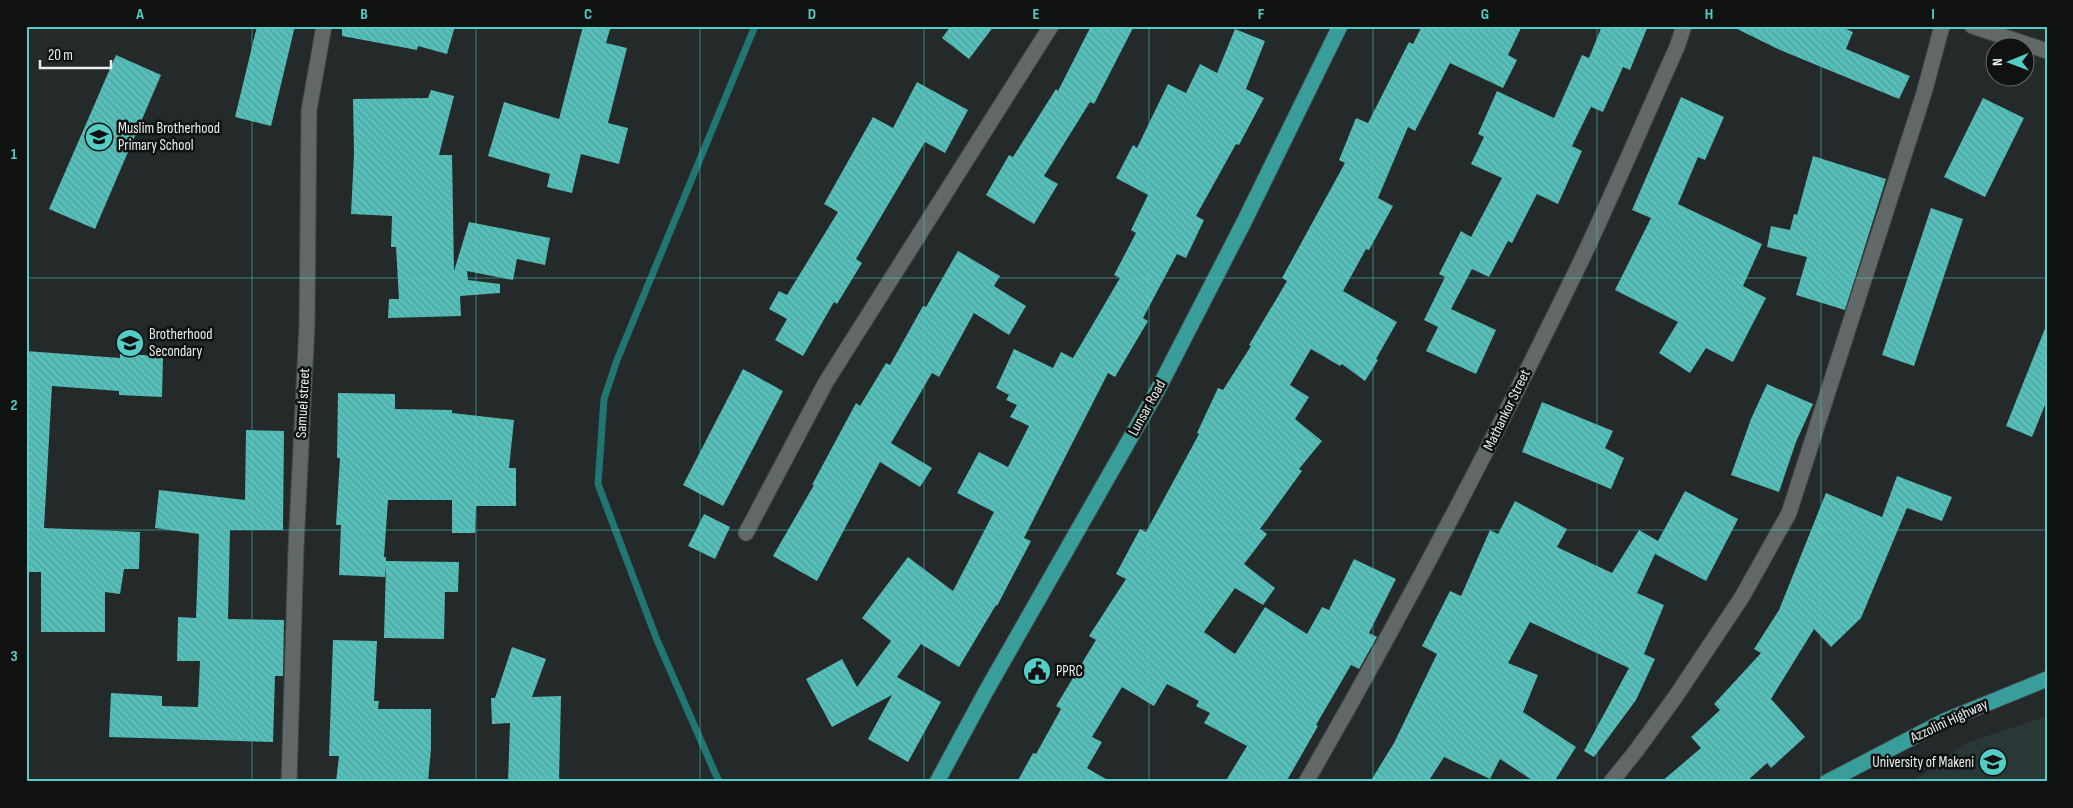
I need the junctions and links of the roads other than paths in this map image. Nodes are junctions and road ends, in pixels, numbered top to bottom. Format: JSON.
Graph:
{"nodes":[{"id":1,"x":324,"y":26,"type":"edge"},
{"id":2,"x":1051,"y":26,"type":"edge"},
{"id":3,"x":1340,"y":26,"type":"edge"},
{"id":4,"x":1684,"y":26,"type":"edge"},
{"id":5,"x":1942,"y":26,"type":"edge"},
{"id":6,"x":1972,"y":26,"type":"edge"},
{"id":7,"x":2047,"y":51,"type":"edge"},
{"id":8,"x":746,"y":533,"type":"dead end"},
{"id":9,"x":2047,"y":679,"type":"edge"},
{"id":10,"x":289,"y":782,"type":"edge"},
{"id":11,"x":937,"y":782,"type":"edge"},
{"id":12,"x":1306,"y":782,"type":"edge"},
{"id":13,"x":1611,"y":782,"type":"edge"},
{"id":14,"x":1827,"y":782,"type":"edge"}],
"edges":[{"from":1,"to":10,"type":"street","name":"Samuel street"},
{"from":2,"to":8,"type":"street"},
{"from":3,"to":11,"type":"main road","name":"Lunsar Road"},
{"from":4,"to":12,"type":"street","name":"Mathankor Street"},
{"from":5,"to":13,"type":"street"},
{"from":6,"to":7,"type":"street"},
{"from":9,"to":14,"type":"main road","name":"Azzolini Highway"}]}
